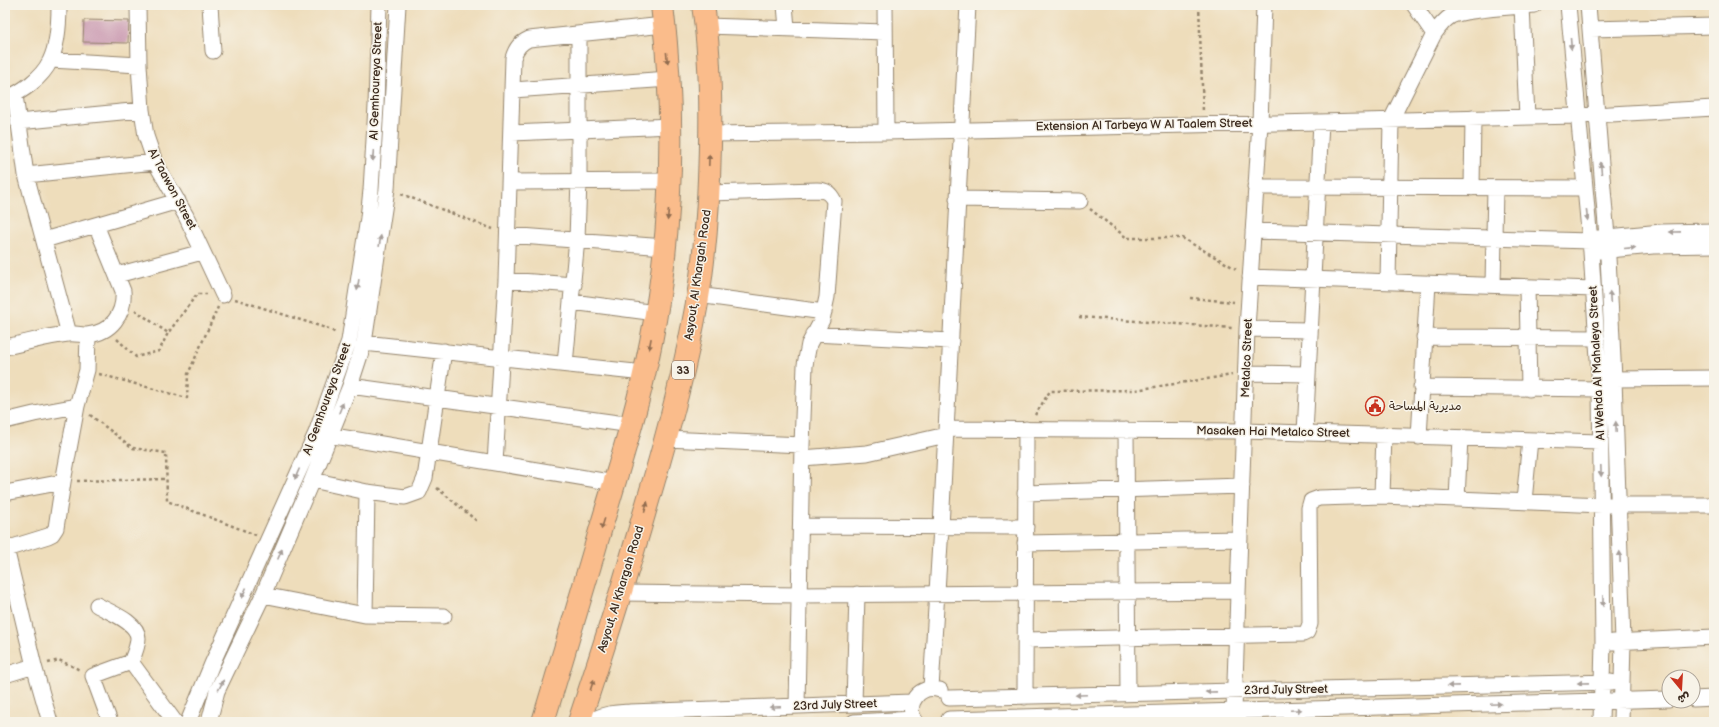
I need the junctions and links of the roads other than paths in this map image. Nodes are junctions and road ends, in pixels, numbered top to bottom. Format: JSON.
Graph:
{"nodes":[{"id":1,"x":59,"y":5,"type":"edge"},
{"id":2,"x":138,"y":5,"type":"edge"},
{"id":3,"x":210,"y":5,"type":"edge"},
{"id":4,"x":379,"y":5,"type":"edge"},
{"id":5,"x":398,"y":5,"type":"edge"},
{"id":6,"x":703,"y":5,"type":"edge"},
{"id":7,"x":785,"y":5,"type":"edge"},
{"id":8,"x":885,"y":5,"type":"edge"},
{"id":9,"x":968,"y":5,"type":"edge"},
{"id":10,"x":1264,"y":5,"type":"edge"},
{"id":11,"x":1414,"y":5,"type":"edge"},
{"id":12,"x":1568,"y":5,"type":"edge"},
{"id":13,"x":1588,"y":5,"type":"edge"},
{"id":14,"x":1528,"y":6,"type":"edge"},
{"id":15,"x":1495,"y":7,"type":"edge"},
{"id":16,"x":663,"y":15,"type":"edge"},
{"id":17,"x":706,"y":26,"type":"junction"},
{"id":18,"x":1714,"y":26,"type":"edge"},
{"id":19,"x":787,"y":28,"type":"junction"},
{"id":20,"x":1590,"y":29,"type":"junction"},
{"id":21,"x":885,"y":32,"type":"junction"},
{"id":22,"x":579,"y":34,"type":"junction"},
{"id":23,"x":1434,"y":34,"type":"junction"},
{"id":24,"x":213,"y":51,"type":"dead end"},
{"id":25,"x":50,"y":60,"type":"junction"},
{"id":26,"x":139,"y":65,"type":"junction"},
{"id":27,"x":669,"y":79,"type":"junction"},
{"id":28,"x":579,"y":84,"type":"junction"},
{"id":29,"x":513,"y":90,"type":"junction"},
{"id":30,"x":10,"y":97,"type":"edge"},
{"id":31,"x":376,"y":106,"type":"junction"},
{"id":32,"x":393,"y":107,"type":"junction"},
{"id":33,"x":1714,"y":108,"type":"edge"},
{"id":34,"x":142,"y":110,"type":"junction"},
{"id":35,"x":1596,"y":115,"type":"junction"},
{"id":36,"x":1577,"y":116,"type":"junction"},
{"id":37,"x":1527,"y":117,"type":"junction"},
{"id":38,"x":1472,"y":118,"type":"junction"},
{"id":39,"x":1391,"y":120,"type":"junction"},
{"id":40,"x":18,"y":122,"type":"junction"},
{"id":41,"x":1321,"y":122,"type":"junction"},
{"id":42,"x":1260,"y":123,"type":"junction"},
{"id":43,"x":671,"y":126,"type":"junction"},
{"id":44,"x":579,"y":129,"type":"junction"},
{"id":45,"x":961,"y":129,"type":"junction"},
{"id":46,"x":512,"y":132,"type":"junction"},
{"id":47,"x":886,"y":132,"type":"junction"},
{"id":48,"x":710,"y":134,"type":"junction"},
{"id":49,"x":155,"y":162,"type":"junction"},
{"id":50,"x":26,"y":175,"type":"junction"},
{"id":51,"x":579,"y":180,"type":"junction"},
{"id":52,"x":670,"y":181,"type":"junction"},
{"id":53,"x":510,"y":182,"type":"junction"},
{"id":54,"x":1255,"y":187,"type":"junction"},
{"id":55,"x":1317,"y":187,"type":"junction"},
{"id":56,"x":1390,"y":187,"type":"junction"},
{"id":57,"x":1472,"y":188,"type":"junction"},
{"id":58,"x":1495,"y":188,"type":"junction"},
{"id":59,"x":1584,"y":188,"type":"junction"},
{"id":60,"x":708,"y":193,"type":"junction"},
{"id":61,"x":957,"y":199,"type":"junction"},
{"id":62,"x":178,"y":201,"type":"junction"},
{"id":63,"x":1080,"y":201,"type":"road end"},
{"id":64,"x":96,"y":225,"type":"junction"},
{"id":65,"x":1253,"y":231,"type":"junction"},
{"id":66,"x":1714,"y":231,"type":"edge"},
{"id":67,"x":1315,"y":233,"type":"junction"},
{"id":68,"x":508,"y":234,"type":"junction"},
{"id":69,"x":1389,"y":235,"type":"junction"},
{"id":70,"x":1494,"y":238,"type":"junction"},
{"id":71,"x":577,"y":239,"type":"junction"},
{"id":72,"x":44,"y":240,"type":"junction"},
{"id":73,"x":1590,"y":244,"type":"junction"},
{"id":74,"x":1607,"y":244,"type":"junction"},
{"id":75,"x":1714,"y":245,"type":"edge"},
{"id":76,"x":665,"y":248,"type":"junction"},
{"id":77,"x":202,"y":252,"type":"junction"},
{"id":78,"x":362,"y":262,"type":"junction"},
{"id":79,"x":376,"y":264,"type":"junction"},
{"id":80,"x":117,"y":275,"type":"junction"},
{"id":81,"x":1250,"y":277,"type":"junction"},
{"id":82,"x":1313,"y":279,"type":"junction"},
{"id":83,"x":506,"y":280,"type":"junction"},
{"id":84,"x":1388,"y":282,"type":"junction"},
{"id":85,"x":1428,"y":283,"type":"junction"},
{"id":86,"x":574,"y":285,"type":"junction"},
{"id":87,"x":1493,"y":285,"type":"junction"},
{"id":88,"x":1527,"y":287,"type":"junction"},
{"id":89,"x":1594,"y":289,"type":"junction"},
{"id":90,"x":223,"y":295,"type":"road end"},
{"id":91,"x":698,"y":295,"type":"junction"},
{"id":92,"x":572,"y":302,"type":"junction"},
{"id":93,"x":656,"y":312,"type":"junction"},
{"id":94,"x":824,"y":312,"type":"junction"},
{"id":95,"x":1247,"y":329,"type":"junction"},
{"id":96,"x":1310,"y":330,"type":"junction"},
{"id":97,"x":69,"y":334,"type":"junction"},
{"id":98,"x":813,"y":334,"type":"junction"},
{"id":99,"x":88,"y":335,"type":"junction"},
{"id":100,"x":1424,"y":337,"type":"junction"},
{"id":101,"x":1528,"y":337,"type":"junction"},
{"id":102,"x":1597,"y":338,"type":"junction"},
{"id":103,"x":950,"y":340,"type":"junction"},
{"id":104,"x":364,"y":343,"type":"junction"},
{"id":105,"x":5,"y":347,"type":"edge"},
{"id":106,"x":444,"y":351,"type":"junction"},
{"id":107,"x":502,"y":358,"type":"junction"},
{"id":108,"x":565,"y":364,"type":"junction"},
{"id":109,"x":644,"y":373,"type":"junction"},
{"id":110,"x":1246,"y":373,"type":"junction"},
{"id":111,"x":1308,"y":374,"type":"junction"},
{"id":112,"x":1714,"y":378,"type":"edge"},
{"id":113,"x":1614,"y":379,"type":"junction"},
{"id":114,"x":350,"y":386,"type":"junction"},
{"id":115,"x":1421,"y":387,"type":"junction"},
{"id":116,"x":1529,"y":389,"type":"junction"},
{"id":117,"x":1600,"y":389,"type":"junction"},
{"id":118,"x":436,"y":398,"type":"junction"},
{"id":119,"x":78,"y":406,"type":"junction"},
{"id":120,"x":499,"y":407,"type":"junction"},
{"id":121,"x":5,"y":421,"type":"edge"},
{"id":122,"x":632,"y":425,"type":"junction"},
{"id":123,"x":1026,"y":429,"type":"junction"},
{"id":124,"x":1126,"y":430,"type":"junction"},
{"id":125,"x":1244,"y":431,"type":"junction"},
{"id":126,"x":946,"y":432,"type":"junction"},
{"id":127,"x":1305,"y":432,"type":"junction"},
{"id":128,"x":323,"y":434,"type":"junction"},
{"id":129,"x":1384,"y":436,"type":"junction"},
{"id":130,"x":1418,"y":437,"type":"junction"},
{"id":131,"x":1460,"y":438,"type":"junction"},
{"id":132,"x":666,"y":439,"type":"junction"},
{"id":133,"x":1530,"y":440,"type":"junction"},
{"id":134,"x":1600,"y":442,"type":"junction"},
{"id":135,"x":802,"y":451,"type":"junction"},
{"id":136,"x":428,"y":452,"type":"junction"},
{"id":137,"x":495,"y":463,"type":"junction"},
{"id":138,"x":312,"y":480,"type":"junction"},
{"id":139,"x":62,"y":482,"type":"junction"},
{"id":140,"x":615,"y":483,"type":"junction"},
{"id":141,"x":1242,"y":486,"type":"junction"},
{"id":142,"x":1127,"y":490,"type":"junction"},
{"id":143,"x":367,"y":492,"type":"junction"},
{"id":144,"x":5,"y":493,"type":"edge"},
{"id":145,"x":1026,"y":493,"type":"junction"},
{"id":146,"x":1382,"y":496,"type":"junction"},
{"id":147,"x":1457,"y":499,"type":"junction"},
{"id":148,"x":1524,"y":501,"type":"junction"},
{"id":149,"x":1602,"y":505,"type":"junction"},
{"id":150,"x":1714,"y":505,"type":"edge"},
{"id":151,"x":1619,"y":506,"type":"junction"},
{"id":152,"x":801,"y":526,"type":"junction"},
{"id":153,"x":941,"y":527,"type":"junction"},
{"id":154,"x":1026,"y":527,"type":"junction"},
{"id":155,"x":1240,"y":539,"type":"junction"},
{"id":156,"x":1127,"y":542,"type":"junction"},
{"id":157,"x":1025,"y":543,"type":"junction"},
{"id":158,"x":6,"y":546,"type":"edge"},
{"id":159,"x":1128,"y":592,"type":"junction"},
{"id":160,"x":1238,"y":592,"type":"junction"},
{"id":161,"x":621,"y":593,"type":"junction"},
{"id":162,"x":1025,"y":593,"type":"junction"},
{"id":163,"x":857,"y":594,"type":"junction"},
{"id":164,"x":936,"y":594,"type":"junction"},
{"id":165,"x":263,"y":595,"type":"junction"},
{"id":166,"x":800,"y":595,"type":"junction"},
{"id":167,"x":97,"y":605,"type":"dead end"},
{"id":168,"x":365,"y":615,"type":"junction"},
{"id":169,"x":444,"y":616,"type":"dead end"},
{"id":170,"x":1236,"y":635,"type":"junction"},
{"id":171,"x":1714,"y":637,"type":"edge"},
{"id":172,"x":1128,"y":638,"type":"junction"},
{"id":173,"x":1025,"y":640,"type":"junction"},
{"id":174,"x":1623,"y":641,"type":"junction"},
{"id":175,"x":1603,"y":642,"type":"junction"},
{"id":176,"x":131,"y":662,"type":"junction"},
{"id":177,"x":34,"y":666,"type":"junction"},
{"id":178,"x":5,"y":675,"type":"edge"},
{"id":179,"x":1602,"y":682,"type":"junction"},
{"id":180,"x":1622,"y":682,"type":"junction"},
{"id":181,"x":931,"y":688,"type":"junction"},
{"id":182,"x":1235,"y":691,"type":"junction"},
{"id":183,"x":1128,"y":694,"type":"junction"},
{"id":184,"x":1025,"y":696,"type":"junction"},
{"id":185,"x":949,"y":698,"type":"junction"},
{"id":186,"x":1714,"y":698,"type":"edge"},
{"id":187,"x":1701,"y":699,"type":"edge"},
{"id":188,"x":1661,"y":700,"type":"edge"},
{"id":189,"x":1621,"y":701,"type":"junction"},
{"id":190,"x":912,"y":702,"type":"junction"},
{"id":191,"x":1601,"y":702,"type":"junction"},
{"id":192,"x":854,"y":704,"type":"junction"},
{"id":193,"x":797,"y":706,"type":"junction"},
{"id":194,"x":1234,"y":711,"type":"junction"},
{"id":195,"x":1116,"y":718,"type":"edge"},
{"id":196,"x":915,"y":720,"type":"edge"},
{"id":197,"x":948,"y":720,"type":"edge"},
{"id":198,"x":1018,"y":720,"type":"edge"},
{"id":199,"x":50,"y":722,"type":"edge"},
{"id":200,"x":110,"y":722,"type":"edge"},
{"id":201,"x":175,"y":722,"type":"edge"},
{"id":202,"x":188,"y":722,"type":"edge"},
{"id":203,"x":209,"y":722,"type":"edge"},
{"id":204,"x":543,"y":722,"type":"edge"},
{"id":205,"x":579,"y":722,"type":"edge"},
{"id":206,"x":591,"y":722,"type":"edge"},
{"id":207,"x":854,"y":722,"type":"edge"},
{"id":208,"x":1601,"y":722,"type":"edge"},
{"id":209,"x":1621,"y":722,"type":"edge"}],
"edges":[{"from":1,"to":25,"type":"street"},
{"from":2,"to":26,"type":"street","name":"Al Taawon Street"},
{"from":3,"to":24,"type":"street"},
{"from":4,"to":31,"type":"street","name":"Al Gemhoureya Street"},
{"from":5,"to":32,"type":"street","name":"Al Gemhoureya Street"},
{"from":6,"to":17,"type":"highway","name":"Asyout, Al Khargah Road","number":"33"},
{"from":7,"to":19,"type":"street"},
{"from":8,"to":21,"type":"street"},
{"from":9,"to":45,"type":"street"},
{"from":10,"to":42,"type":"street","name":"Metalco Street"},
{"from":11,"to":23,"type":"street"},
{"from":12,"to":36,"type":"street","name":"Al Wehda Al Mahaleya Street","one_way":true},
{"from":13,"to":20,"type":"street","name":"Al Wehda Al Mahaleya Street"},
{"from":14,"to":15,"type":"street"},
{"from":14,"to":37,"type":"street"},
{"from":15,"to":23,"type":"street"},
{"from":16,"to":22,"type":"street"},
{"from":16,"to":27,"type":"highway","one_way":true},
{"from":17,"to":19,"type":"street"},
{"from":17,"to":48,"type":"highway","name":"Asyout, Al Khargah Road","number":"33"},
{"from":18,"to":20,"type":"street"},
{"from":19,"to":21,"type":"street"},
{"from":20,"to":35,"type":"street","name":"Al Wehda Al Mahaleya Street"},
{"from":21,"to":47,"type":"street"},
{"from":22,"to":28,"type":"street"},
{"from":22,"to":29,"type":"street"},
{"from":23,"to":39,"type":"street"},
{"from":25,"to":26,"type":"street"},
{"from":25,"to":30,"type":"street"},
{"from":26,"to":34,"type":"street","name":"Al Taawon Street"},
{"from":27,"to":28,"type":"street"},
{"from":27,"to":43,"type":"highway"},
{"from":28,"to":29,"type":"street"},
{"from":28,"to":44,"type":"street"},
{"from":29,"to":46,"type":"street"},
{"from":30,"to":40,"type":"street"},
{"from":31,"to":32,"type":"street"},
{"from":31,"to":78,"type":"street","name":"Al Gemhoureya Street","one_way":true},
{"from":79,"to":32,"type":"street","name":"Al Gemhoureya Street","one_way":true},
{"from":33,"to":35,"type":"street","name":"Extension Al Tarbeya W Al Taalem Street"},
{"from":34,"to":40,"type":"street"},
{"from":34,"to":49,"type":"street","name":"Al Taawon Street"},
{"from":35,"to":36,"type":"street","name":"Extension Al Tarbeya W Al Taalem Street"},
{"from":74,"to":35,"type":"street","name":"Al Wehda Al Mahaleya Street","one_way":true},
{"from":36,"to":37,"type":"street","name":"Extension Al Tarbeya W Al Taalem Street"},
{"from":36,"to":59,"type":"street","name":"Al Wehda Al Mahaleya Street"},
{"from":37,"to":38,"type":"street","name":"Extension Al Tarbeya W Al Taalem Street"},
{"from":38,"to":39,"type":"street","name":"Extension Al Tarbeya W Al Taalem Street"},
{"from":38,"to":57,"type":"street"},
{"from":39,"to":41,"type":"street","name":"Extension Al Tarbeya W Al Taalem Street"},
{"from":39,"to":56,"type":"street"},
{"from":40,"to":50,"type":"street"},
{"from":41,"to":42,"type":"street","name":"Extension Al Tarbeya W Al Taalem Street"},
{"from":41,"to":55,"type":"street"},
{"from":42,"to":45,"type":"street","name":"Extension Al Tarbeya W Al Taalem Street"},
{"from":42,"to":54,"type":"street","name":"Metalco Street"},
{"from":43,"to":44,"type":"street"},
{"from":43,"to":52,"type":"highway"},
{"from":44,"to":46,"type":"street"},
{"from":44,"to":51,"type":"street"},
{"from":45,"to":47,"type":"street","name":"Extension Al Tarbeya W Al Taalem Street"},
{"from":45,"to":61,"type":"street"},
{"from":46,"to":53,"type":"street"},
{"from":47,"to":48,"type":"street","name":"Extension Al Tarbeya W Al Taalem Street"},
{"from":60,"to":48,"type":"highway","name":"Asyout, Al Khargah Road","number":"33","one_way":true},
{"from":49,"to":50,"type":"street"},
{"from":49,"to":62,"type":"street","name":"Al Taawon Street"},
{"from":50,"to":72,"type":"street"},
{"from":51,"to":52,"type":"street"},
{"from":51,"to":53,"type":"street"},
{"from":51,"to":71,"type":"street"},
{"from":52,"to":76,"type":"highway","one_way":true},
{"from":53,"to":68,"type":"street"},
{"from":54,"to":55,"type":"street"},
{"from":54,"to":65,"type":"street","name":"Metalco Street"},
{"from":55,"to":56,"type":"street"},
{"from":55,"to":67,"type":"street"},
{"from":56,"to":57,"type":"street"},
{"from":56,"to":69,"type":"street"},
{"from":57,"to":58,"type":"street"},
{"from":58,"to":59,"type":"street"},
{"from":58,"to":70,"type":"street"},
{"from":59,"to":73,"type":"street","name":"Al Wehda Al Mahaleya Street","one_way":true},
{"from":60,"to":91,"type":"highway","name":"Asyout, Al Khargah Road","number":"33"},
{"from":60,"to":94,"type":"street"},
{"from":61,"to":63,"type":"street"},
{"from":61,"to":103,"type":"street"},
{"from":62,"to":64,"type":"street"},
{"from":62,"to":77,"type":"street","name":"Al Taawon Street"},
{"from":64,"to":72,"type":"street"},
{"from":64,"to":80,"type":"street"},
{"from":65,"to":67,"type":"street"},
{"from":65,"to":81,"type":"street","name":"Metalco Street"},
{"from":66,"to":74,"type":"street","one_way":true},
{"from":67,"to":69,"type":"street"},
{"from":67,"to":82,"type":"street"},
{"from":68,"to":71,"type":"street"},
{"from":68,"to":83,"type":"street"},
{"from":69,"to":70,"type":"street"},
{"from":69,"to":84,"type":"street"},
{"from":70,"to":73,"type":"street"},
{"from":70,"to":87,"type":"street"},
{"from":71,"to":76,"type":"street"},
{"from":71,"to":86,"type":"street"},
{"from":72,"to":97,"type":"street"},
{"from":73,"to":74,"type":"street"},
{"from":73,"to":89,"type":"street","name":"Al Wehda Al Mahaleya Street"},
{"from":74,"to":75,"type":"street","one_way":true},
{"from":113,"to":74,"type":"street","name":"Al Wehda Al Mahaleya Street","one_way":true},
{"from":76,"to":93,"type":"highway"},
{"from":77,"to":80,"type":"street"},
{"from":77,"to":90,"type":"street","name":"Al Taawon Street"},
{"from":78,"to":79,"type":"street"},
{"from":78,"to":128,"type":"street","name":"Al Gemhoureya Street","one_way":true},
{"from":79,"to":104,"type":"street","name":"Al Gemhoureya Street"},
{"from":80,"to":99,"type":"street"},
{"from":81,"to":82,"type":"street"},
{"from":81,"to":95,"type":"street","name":"Metalco Street"},
{"from":82,"to":84,"type":"street"},
{"from":82,"to":96,"type":"street"},
{"from":83,"to":86,"type":"street"},
{"from":83,"to":107,"type":"street"},
{"from":84,"to":85,"type":"street"},
{"from":85,"to":87,"type":"street"},
{"from":85,"to":100,"type":"street"},
{"from":86,"to":92,"type":"street"},
{"from":87,"to":88,"type":"street"},
{"from":88,"to":89,"type":"street"},
{"from":88,"to":101,"type":"street"},
{"from":89,"to":102,"type":"street","name":"Al Wehda Al Mahaleya Street"},
{"from":91,"to":94,"type":"street"},
{"from":91,"to":132,"type":"highway","name":"Asyout, Al Khargah Road","number":"33"},
{"from":92,"to":93,"type":"street"},
{"from":92,"to":108,"type":"street"},
{"from":93,"to":109,"type":"highway","one_way":true},
{"from":94,"to":98,"type":"street"},
{"from":95,"to":96,"type":"street"},
{"from":95,"to":110,"type":"street","name":"Metalco Street"},
{"from":96,"to":111,"type":"street"},
{"from":97,"to":99,"type":"street"},
{"from":97,"to":105,"type":"street"},
{"from":98,"to":103,"type":"street"},
{"from":98,"to":135,"type":"street"},
{"from":99,"to":119,"type":"street"},
{"from":100,"to":101,"type":"street"},
{"from":100,"to":115,"type":"street"},
{"from":101,"to":102,"type":"street"},
{"from":101,"to":116,"type":"street"},
{"from":102,"to":117,"type":"street","name":"Al Wehda Al Mahaleya Street"},
{"from":103,"to":126,"type":"street"},
{"from":104,"to":106,"type":"street"},
{"from":104,"to":114,"type":"street","name":"Al Gemhoureya Street"},
{"from":106,"to":107,"type":"street"},
{"from":106,"to":118,"type":"street"},
{"from":107,"to":108,"type":"street"},
{"from":107,"to":120,"type":"street"},
{"from":108,"to":109,"type":"street"},
{"from":109,"to":122,"type":"highway"},
{"from":110,"to":111,"type":"street"},
{"from":110,"to":125,"type":"street","name":"Metalco Street"},
{"from":111,"to":127,"type":"street"},
{"from":112,"to":113,"type":"street"},
{"from":151,"to":113,"type":"street","name":"Al Wehda Al Mahaleya Street","one_way":true},
{"from":114,"to":118,"type":"street"},
{"from":128,"to":114,"type":"street","name":"Al Gemhoureya Street","one_way":true},
{"from":115,"to":116,"type":"street"},
{"from":115,"to":130,"type":"street"},
{"from":116,"to":117,"type":"street"},
{"from":117,"to":134,"type":"street","name":"Al Wehda Al Mahaleya Street"},
{"from":118,"to":120,"type":"street"},
{"from":118,"to":136,"type":"street"},
{"from":119,"to":121,"type":"street"},
{"from":119,"to":139,"type":"street"},
{"from":120,"to":122,"type":"street"},
{"from":120,"to":137,"type":"street"},
{"from":122,"to":140,"type":"highway"},
{"from":123,"to":124,"type":"street","name":"Masaken Hai Metalco Street"},
{"from":123,"to":126,"type":"street","name":"Masaken Hai Metalco Street"},
{"from":123,"to":145,"type":"street"},
{"from":124,"to":125,"type":"street","name":"Masaken Hai Metalco Street"},
{"from":124,"to":142,"type":"street"},
{"from":125,"to":127,"type":"street","name":"Masaken Hai Metalco Street"},
{"from":125,"to":141,"type":"street","name":"Metalco Street"},
{"from":126,"to":135,"type":"street","name":"Masaken Hai Metalco Street"},
{"from":126,"to":153,"type":"street"},
{"from":127,"to":129,"type":"street","name":"Masaken Hai Metalco Street"},
{"from":128,"to":136,"type":"street"},
{"from":128,"to":138,"type":"street","name":"Al Gemhoureya Street"},
{"from":128,"to":202,"type":"street","name":"Al Gemhoureya Street","one_way":true},
{"from":129,"to":130,"type":"street","name":"Masaken Hai Metalco Street"},
{"from":129,"to":146,"type":"street"},
{"from":130,"to":131,"type":"street","name":"Masaken Hai Metalco Street"},
{"from":131,"to":133,"type":"street","name":"Masaken Hai Metalco Street"},
{"from":131,"to":147,"type":"street"},
{"from":132,"to":135,"type":"street","name":"Masaken Hai Metalco Street"},
{"from":161,"to":132,"type":"highway","name":"Asyout, Al Khargah Road","number":"33","one_way":true},
{"from":133,"to":134,"type":"street","name":"Masaken Hai Metalco Street"},
{"from":133,"to":148,"type":"street"},
{"from":134,"to":149,"type":"street","name":"Al Wehda Al Mahaleya Street","one_way":true},
{"from":135,"to":152,"type":"street"},
{"from":136,"to":137,"type":"street"},
{"from":136,"to":143,"type":"street"},
{"from":137,"to":140,"type":"street"},
{"from":138,"to":143,"type":"street"},
{"from":165,"to":138,"type":"street","name":"Al Gemhoureya Street","one_way":true},
{"from":139,"to":144,"type":"street"},
{"from":139,"to":158,"type":"street"},
{"from":140,"to":204,"type":"highway","one_way":true},
{"from":141,"to":142,"type":"street"},
{"from":141,"to":155,"type":"street","name":"Metalco Street"},
{"from":142,"to":145,"type":"street"},
{"from":142,"to":156,"type":"street"},
{"from":143,"to":168,"type":"street"},
{"from":145,"to":154,"type":"street"},
{"from":146,"to":147,"type":"street"},
{"from":146,"to":170,"type":"street"},
{"from":147,"to":148,"type":"street"},
{"from":148,"to":149,"type":"street"},
{"from":149,"to":151,"type":"street"},
{"from":149,"to":175,"type":"street","name":"Al Wehda Al Mahaleya Street","one_way":true},
{"from":150,"to":151,"type":"street"},
{"from":174,"to":151,"type":"street","name":"Al Wehda Al Mahaleya Street","one_way":true},
{"from":152,"to":153,"type":"street"},
{"from":152,"to":166,"type":"street"},
{"from":153,"to":154,"type":"street"},
{"from":153,"to":164,"type":"street"},
{"from":154,"to":157,"type":"street"},
{"from":155,"to":156,"type":"street"},
{"from":155,"to":160,"type":"street","name":"Metalco Street"},
{"from":156,"to":157,"type":"street"},
{"from":156,"to":159,"type":"street"},
{"from":157,"to":162,"type":"street"},
{"from":158,"to":177,"type":"street"},
{"from":159,"to":160,"type":"street"},
{"from":159,"to":162,"type":"street"},
{"from":159,"to":172,"type":"street"},
{"from":160,"to":170,"type":"street","name":"Metalco Street"},
{"from":161,"to":166,"type":"street"},
{"from":205,"to":161,"type":"highway","name":"Asyout, Al Khargah Road","number":"33","one_way":true},
{"from":162,"to":164,"type":"street"},
{"from":162,"to":173,"type":"street"},
{"from":163,"to":164,"type":"street"},
{"from":163,"to":166,"type":"street"},
{"from":163,"to":192,"type":"street"},
{"from":164,"to":181,"type":"street"},
{"from":165,"to":168,"type":"street"},
{"from":203,"to":165,"type":"street","name":"Al Gemhoureya Street","one_way":true},
{"from":166,"to":193,"type":"street"},
{"from":167,"to":176,"type":"street"},
{"from":168,"to":169,"type":"street"},
{"from":170,"to":172,"type":"street"},
{"from":170,"to":182,"type":"street","name":"Metalco Street"},
{"from":171,"to":174,"type":"street"},
{"from":172,"to":173,"type":"street"},
{"from":172,"to":183,"type":"street"},
{"from":173,"to":184,"type":"street"},
{"from":174,"to":175,"type":"street"},
{"from":174,"to":180,"type":"street","name":"Al Wehda Al Mahaleya Street"},
{"from":175,"to":179,"type":"street","name":"Al Wehda Al Mahaleya Street"},
{"from":176,"to":200,"type":"street"},
{"from":176,"to":201,"type":"street"},
{"from":177,"to":178,"type":"street"},
{"from":177,"to":199,"type":"street"},
{"from":179,"to":180,"type":"street","name":"23rd July Street"},
{"from":179,"to":182,"type":"street","name":"23rd July Street","one_way":true},
{"from":179,"to":191,"type":"street","name":"Al Wehda Al Mahaleya Street"},
{"from":180,"to":189,"type":"street","name":"Al Wehda Al Mahaleya Street"},
{"from":181,"to":185,"type":"street"},
{"from":181,"to":190,"type":"street"},
{"from":182,"to":183,"type":"street","name":"23rd July Street","one_way":true},
{"from":182,"to":194,"type":"street","name":"Metalco Street"},
{"from":183,"to":184,"type":"street","name":"23rd July Street","one_way":true},
{"from":184,"to":185,"type":"street","name":"23rd July Street"},
{"from":185,"to":197,"type":"street"},
{"from":186,"to":187,"type":"street"},
{"from":188,"to":189,"type":"street","name":"23rd July Street"},
{"from":189,"to":191,"type":"street","name":"23rd July Street"},
{"from":189,"to":209,"type":"street","name":"Al Wehda Al Mahaleya Street"},
{"from":190,"to":192,"type":"street","name":"23rd July Street"},
{"from":190,"to":196,"type":"street"},
{"from":194,"to":191,"type":"street","name":"23rd July Street","one_way":true},
{"from":191,"to":208,"type":"street","name":"Al Wehda Al Mahaleya Street"},
{"from":192,"to":193,"type":"street","name":"23rd July Street"},
{"from":193,"to":206,"type":"street","name":"23rd July Street","one_way":true},
{"from":194,"to":195,"type":"street","name":"23rd July Street"},
{"from":195,"to":198,"type":"street","name":"23rd July Street"},
{"from":196,"to":207,"type":"street","name":"23rd July Street"},
{"from":197,"to":198,"type":"street","name":"23rd July Street"}]}
